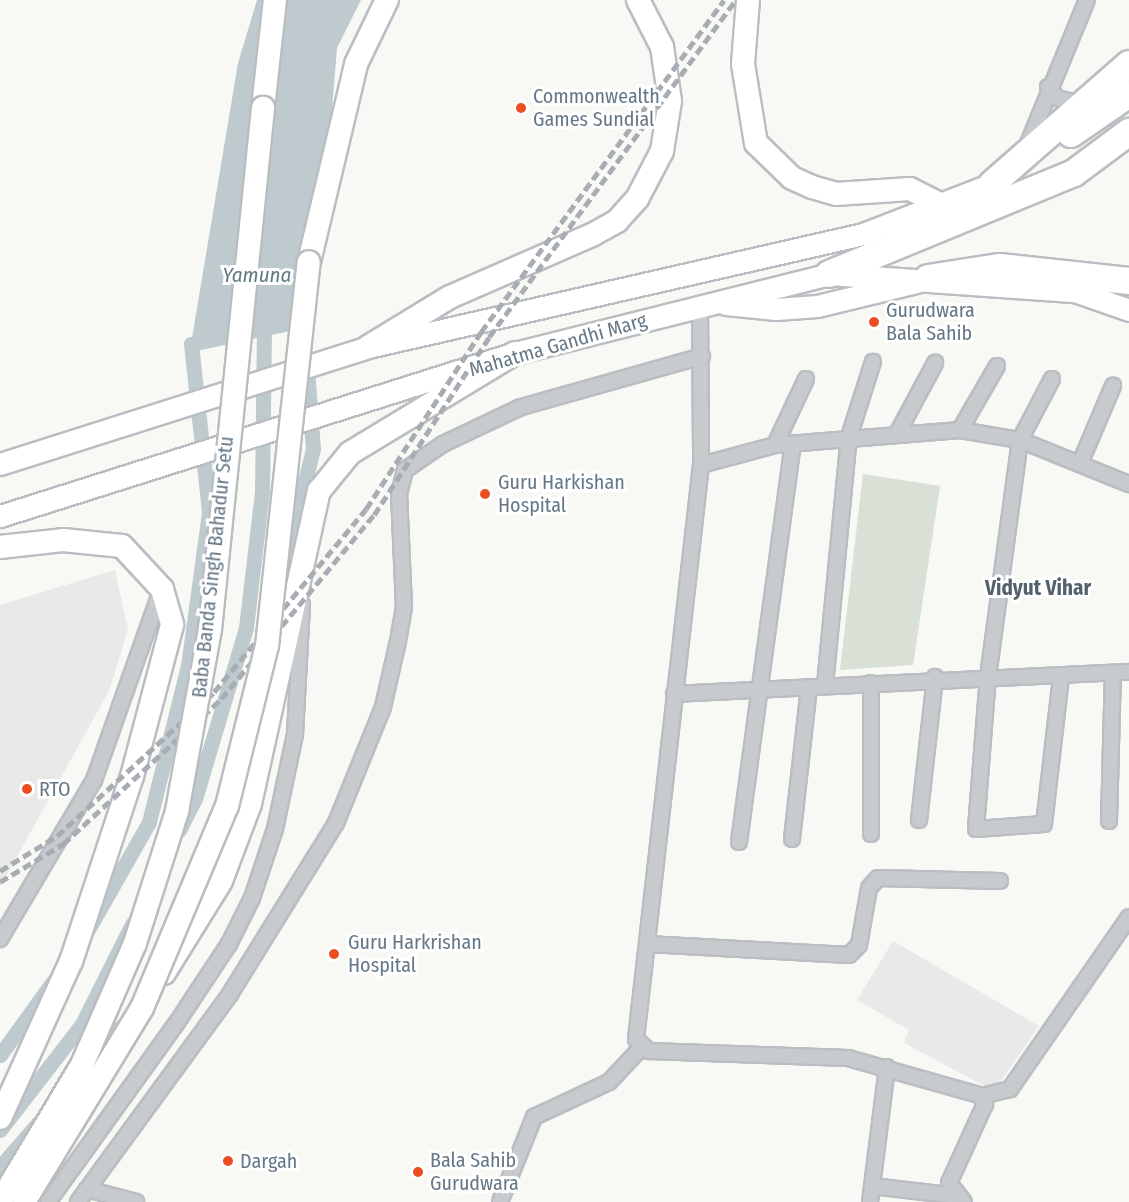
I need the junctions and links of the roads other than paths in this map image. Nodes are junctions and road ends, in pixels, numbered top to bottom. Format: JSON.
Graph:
{"nodes":[{"id":1,"x":275,"y":0,"type":"edge"},
{"id":2,"x":387,"y":0,"type":"edge"},
{"id":3,"x":638,"y":0,"type":"edge"},
{"id":4,"x":748,"y":0,"type":"edge"},
{"id":5,"x":1087,"y":0,"type":"edge"},
{"id":6,"x":1129,"y":64,"type":"edge"},
{"id":7,"x":1048,"y":87,"type":"junction"},
{"id":8,"x":1129,"y":94,"type":"edge"},
{"id":9,"x":1085,"y":105,"type":"junction"},
{"id":10,"x":1129,"y":132,"type":"edge"},
{"id":11,"x":1023,"y":156,"type":"junction"},
{"id":12,"x":992,"y":184,"type":"junction"},
{"id":13,"x":941,"y":205,"type":"junction"},
{"id":14,"x":829,"y":274,"type":"junction"},
{"id":15,"x":928,"y":278,"type":"junction"},
{"id":16,"x":1129,"y":281,"type":"edge"},
{"id":17,"x":708,"y":304,"type":"junction"},
{"id":18,"x":1129,"y":310,"type":"edge"},
{"id":19,"x":359,"y":350,"type":"junction"},
{"id":20,"x":515,"y":353,"type":"junction"},
{"id":21,"x":702,"y":356,"type":"junction"},
{"id":22,"x":873,"y":362,"type":"dead end"},
{"id":23,"x":935,"y":363,"type":"dead end"},
{"id":24,"x":997,"y":366,"type":"dead end"},
{"id":25,"x":1052,"y":379,"type":"dead end"},
{"id":26,"x":806,"y":380,"type":"dead end"},
{"id":27,"x":1113,"y":386,"type":"dead end"},
{"id":28,"x":960,"y":430,"type":"junction"},
{"id":29,"x":897,"y":434,"type":"junction"},
{"id":30,"x":849,"y":437,"type":"junction"},
{"id":31,"x":1020,"y":440,"type":"junction"},
{"id":32,"x":793,"y":444,"type":"junction"},
{"id":33,"x":775,"y":445,"type":"junction"},
{"id":34,"x":1081,"y":461,"type":"junction"},
{"id":35,"x":0,"y":464,"type":"edge"},
{"id":36,"x":701,"y":465,"type":"junction"},
{"id":37,"x":1128,"y":481,"type":"edge"},
{"id":38,"x":0,"y":516,"type":"edge"},
{"id":39,"x":0,"y":547,"type":"edge"},
{"id":40,"x":302,"y":551,"type":"junction"},
{"id":41,"x":162,"y":589,"type":"junction"},
{"id":42,"x":1129,"y":672,"type":"edge"},
{"id":43,"x":1113,"y":673,"type":"junction"},
{"id":44,"x":988,"y":675,"type":"junction"},
{"id":45,"x":1061,"y":676,"type":"junction"},
{"id":46,"x":935,"y":677,"type":"junction"},
{"id":47,"x":871,"y":684,"type":"junction"},
{"id":48,"x":825,"y":685,"type":"junction"},
{"id":49,"x":809,"y":687,"type":"junction"},
{"id":50,"x":760,"y":688,"type":"junction"},
{"id":51,"x":674,"y":694,"type":"junction"},
{"id":52,"x":919,"y":820,"type":"dead end"},
{"id":53,"x":1109,"y":821,"type":"dead end"},
{"id":54,"x":871,"y":834,"type":"dead end"},
{"id":55,"x":792,"y":839,"type":"dead end"},
{"id":56,"x":739,"y":842,"type":"dead end"},
{"id":57,"x":1000,"y":881,"type":"dead end"},
{"id":58,"x":1129,"y":917,"type":"edge"},
{"id":59,"x":0,"y":939,"type":"edge"},
{"id":60,"x":647,"y":944,"type":"junction"},
{"id":61,"x":142,"y":1008,"type":"junction"},
{"id":62,"x":641,"y":1048,"type":"junction"},
{"id":63,"x":887,"y":1067,"type":"junction"},
{"id":64,"x":982,"y":1095,"type":"junction"},
{"id":65,"x":0,"y":1118,"type":"edge"},
{"id":66,"x":872,"y":1186,"type":"junction"},
{"id":67,"x":87,"y":1189,"type":"junction"},
{"id":68,"x":961,"y":1199,"type":"edge"},
{"id":69,"x":0,"y":1202,"type":"edge"},
{"id":70,"x":24,"y":1202,"type":"edge"},
{"id":71,"x":48,"y":1202,"type":"edge"},
{"id":72,"x":78,"y":1202,"type":"edge"},
{"id":73,"x":136,"y":1202,"type":"edge"},
{"id":74,"x":500,"y":1202,"type":"edge"},
{"id":75,"x":870,"y":1202,"type":"edge"}],
"edges":[{"from":1,"to":69,"type":"highway","name":"Baba Banda Singh Bahadur Setu","bridge":true},
{"from":2,"to":61,"type":"highway","bridge":true},
{"from":3,"to":19,"type":"highway"},
{"from":4,"to":13,"type":"highway"},
{"from":5,"to":7,"type":"street"},
{"from":6,"to":9,"type":"highway"},
{"from":7,"to":9,"type":"street"},
{"from":7,"to":11,"type":"street"},
{"from":8,"to":12,"type":"highway"},
{"from":9,"to":11,"type":"highway"},
{"from":10,"to":14,"type":"highway"},
{"from":11,"to":12,"type":"highway"},
{"from":12,"to":13,"type":"main road","name":"Mahatma Gandhi Marg"},
{"from":13,"to":19,"type":"main road","name":"Mahatma Gandhi Marg"},
{"from":14,"to":15,"type":"main road","name":"Mahatma Gandhi Marg"},
{"from":14,"to":17,"type":"main road","name":"Mahatma Gandhi Marg"},
{"from":15,"to":16,"type":"highway"},
{"from":15,"to":17,"type":"main road"},
{"from":15,"to":18,"type":"main road","name":"Mahatma Gandhi Marg"},
{"from":17,"to":20,"type":"main road","name":"Mahatma Gandhi Marg"},
{"from":17,"to":21,"type":"street"},
{"from":19,"to":35,"type":"main road","name":"Mahatma Gandhi Marg","bridge":true},
{"from":20,"to":38,"type":"main road","name":"Mahatma Gandhi Marg","bridge":true},
{"from":20,"to":40,"type":"highway"},
{"from":21,"to":36,"type":"street"},
{"from":21,"to":67,"type":"street"},
{"from":22,"to":30,"type":"street"},
{"from":23,"to":29,"type":"street"},
{"from":24,"to":28,"type":"street"},
{"from":25,"to":31,"type":"street"},
{"from":26,"to":33,"type":"street"},
{"from":27,"to":34,"type":"street"},
{"from":28,"to":29,"type":"street"},
{"from":28,"to":31,"type":"street"},
{"from":29,"to":30,"type":"street"},
{"from":30,"to":32,"type":"street"},
{"from":30,"to":48,"type":"street"},
{"from":31,"to":34,"type":"street"},
{"from":31,"to":44,"type":"street"},
{"from":32,"to":33,"type":"street"},
{"from":32,"to":50,"type":"street"},
{"from":33,"to":36,"type":"street"},
{"from":34,"to":37,"type":"street"},
{"from":36,"to":51,"type":"street"},
{"from":39,"to":41,"type":"highway"},
{"from":40,"to":61,"type":"highway","bridge":true},
{"from":40,"to":71,"type":"street"},
{"from":41,"to":59,"type":"street"},
{"from":41,"to":65,"type":"highway"},
{"from":42,"to":43,"type":"street"},
{"from":43,"to":45,"type":"street"},
{"from":43,"to":53,"type":"street"},
{"from":44,"to":45,"type":"street"},
{"from":44,"to":45,"type":"street"},
{"from":44,"to":46,"type":"street"},
{"from":46,"to":47,"type":"street"},
{"from":46,"to":52,"type":"street"},
{"from":47,"to":48,"type":"street"},
{"from":47,"to":54,"type":"street"},
{"from":48,"to":49,"type":"street"},
{"from":49,"to":50,"type":"street"},
{"from":49,"to":55,"type":"street"},
{"from":50,"to":51,"type":"street"},
{"from":50,"to":56,"type":"street"},
{"from":51,"to":60,"type":"street"},
{"from":57,"to":60,"type":"street"},
{"from":58,"to":64,"type":"street"},
{"from":60,"to":62,"type":"street"},
{"from":61,"to":70,"type":"highway","bridge":true},
{"from":62,"to":63,"type":"street"},
{"from":62,"to":74,"type":"street"},
{"from":63,"to":64,"type":"street"},
{"from":63,"to":66,"type":"street"},
{"from":64,"to":68,"type":"street"},
{"from":66,"to":68,"type":"street"},
{"from":66,"to":75,"type":"street"},
{"from":67,"to":72,"type":"street"},
{"from":67,"to":73,"type":"street"}]}
